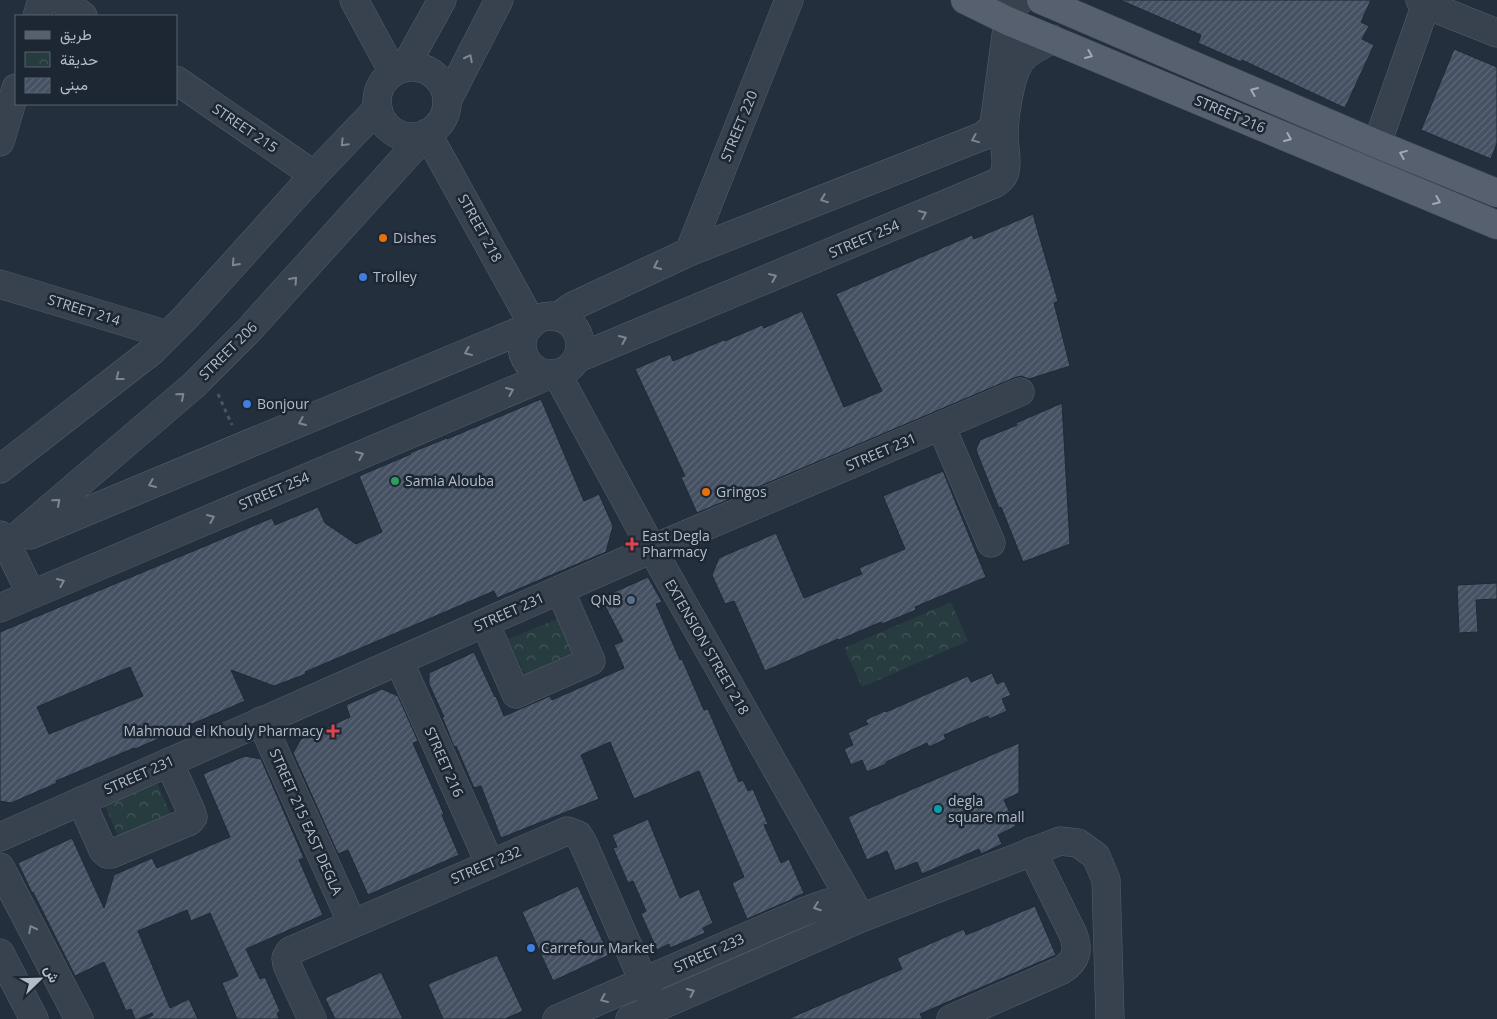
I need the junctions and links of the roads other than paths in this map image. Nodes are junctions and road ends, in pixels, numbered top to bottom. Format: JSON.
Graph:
{"nodes":[{"id":1,"x":42,"y":0,"type":"edge"},
{"id":2,"x":61,"y":0,"type":"edge"},
{"id":3,"x":354,"y":0,"type":"edge"},
{"id":4,"x":442,"y":0,"type":"edge"},
{"id":5,"x":499,"y":0,"type":"edge"},
{"id":6,"x":788,"y":0,"type":"edge"},
{"id":7,"x":965,"y":0,"type":"edge"},
{"id":8,"x":1040,"y":0,"type":"edge"},
{"id":9,"x":1423,"y":2,"type":"edge"},
{"id":10,"x":1014,"y":10,"type":"edge"},
{"id":11,"x":37,"y":15,"type":"edge"},
{"id":12,"x":82,"y":15,"type":"edge"},
{"id":13,"x":1497,"y":33,"type":"edge"},
{"id":14,"x":1052,"y":39,"type":"junction"},
{"id":15,"x":399,"y":69,"type":"junction"},
{"id":16,"x":178,"y":81,"type":"edge"},
{"id":17,"x":15,"y":91,"type":"edge"},
{"id":18,"x":447,"y":101,"type":"junction"},
{"id":19,"x":378,"y":108,"type":"junction"},
{"id":20,"x":427,"y":134,"type":"junction"},
{"id":21,"x":0,"y":142,"type":"edge"},
{"id":22,"x":1377,"y":144,"type":"junction"},
{"id":23,"x":314,"y":175,"type":"junction"},
{"id":24,"x":1497,"y":193,"type":"edge"},
{"id":25,"x":1497,"y":226,"type":"edge"},
{"id":26,"x":689,"y":252,"type":"junction"},
{"id":27,"x":0,"y":284,"type":"edge"},
{"id":28,"x":539,"y":322,"type":"junction"},
{"id":29,"x":168,"y":335,"type":"junction"},
{"id":30,"x":561,"y":369,"type":"junction"},
{"id":31,"x":1020,"y":392,"type":"dead end"},
{"id":32,"x":941,"y":426,"type":"junction"},
{"id":33,"x":0,"y":470,"type":"edge"},
{"id":34,"x":2,"y":542,"type":"edge"},
{"id":35,"x":991,"y":543,"type":"dead end"},
{"id":36,"x":652,"y":549,"type":"junction"},
{"id":37,"x":560,"y":590,"type":"junction"},
{"id":38,"x":31,"y":594,"type":"junction"},
{"id":39,"x":0,"y":608,"type":"edge"},
{"id":40,"x":485,"y":622,"type":"junction"},
{"id":41,"x":399,"y":661,"type":"junction"},
{"id":42,"x":261,"y":722,"type":"junction"},
{"id":43,"x":169,"y":762,"type":"junction"},
{"id":44,"x":81,"y":801,"type":"junction"},
{"id":45,"x":0,"y":837,"type":"edge"},
{"id":46,"x":1032,"y":851,"type":"junction"},
{"id":47,"x":490,"y":864,"type":"junction"},
{"id":48,"x":0,"y":867,"type":"edge"},
{"id":49,"x":861,"y":918,"type":"junction"},
{"id":50,"x":352,"y":923,"type":"junction"},
{"id":51,"x":0,"y":953,"type":"edge"},
{"id":52,"x":643,"y":982,"type":"junction"},
{"id":53,"x":655,"y":1008,"type":"junction"},
{"id":54,"x":74,"y":1018,"type":"edge"},
{"id":55,"x":34,"y":1019,"type":"edge"},
{"id":56,"x":312,"y":1019,"type":"edge"},
{"id":57,"x":557,"y":1019,"type":"edge"},
{"id":58,"x":630,"y":1019,"type":"edge"},
{"id":59,"x":951,"y":1019,"type":"edge"},
{"id":60,"x":1110,"y":1019,"type":"edge"}],
"edges":[{"from":1,"to":11,"type":"street"},
{"from":2,"to":12,"type":"street"},
{"from":3,"to":15,"type":"street"},
{"from":4,"to":15,"type":"street"},
{"from":18,"to":5,"type":"street","one_way":true},
{"from":6,"to":26,"type":"street","name":"STREET 220"},
{"from":7,"to":10,"type":"main road","name":"STREET 216"},
{"from":22,"to":8,"type":"main road","one_way":true},
{"from":9,"to":13,"type":"street"},
{"from":9,"to":22,"type":"street"},
{"from":10,"to":14,"type":"main road","name":"STREET 216"},
{"from":10,"to":26,"type":"street","one_way":true},
{"from":14,"to":25,"type":"main road","name":"STREET 216","one_way":true},
{"from":30,"to":14,"type":"street","name":"STREET 254","one_way":true},
{"from":15,"to":18,"type":"street"},
{"from":15,"to":19,"type":"street"},
{"from":16,"to":23,"type":"street","name":"STREET 215"},
{"from":17,"to":21,"type":"street"},
{"from":18,"to":20,"type":"street"},
{"from":19,"to":20,"type":"street"},
{"from":19,"to":23,"type":"street","one_way":true},
{"from":20,"to":28,"type":"street","name":"STREET 218"},
{"from":34,"to":20,"type":"street","name":"STREET 206","one_way":true},
{"from":24,"to":22,"type":"main road","one_way":true},
{"from":23,"to":29,"type":"street","one_way":true},
{"from":26,"to":28,"type":"street","one_way":true},
{"from":27,"to":29,"type":"street","name":"STREET 214"},
{"from":28,"to":30,"type":"street"},
{"from":28,"to":30,"type":"street"},
{"from":28,"to":34,"type":"street","one_way":true},
{"from":29,"to":33,"type":"street","one_way":true},
{"from":30,"to":36,"type":"street","name":"EXTENSION STREET 218"},
{"from":38,"to":30,"type":"street","name":"STREET 254","one_way":true},
{"from":31,"to":32,"type":"street","name":"STREET 231"},
{"from":32,"to":35,"type":"street"},
{"from":32,"to":36,"type":"street","name":"STREET 231"},
{"from":34,"to":38,"type":"street"},
{"from":36,"to":37,"type":"street","name":"STREET 231"},
{"from":36,"to":49,"type":"street","name":"EXTENSION STREET 218"},
{"from":37,"to":40,"type":"street","name":"STREET 231"},
{"from":37,"to":40,"type":"street"},
{"from":38,"to":39,"type":"street","name":"STREET 254"},
{"from":40,"to":41,"type":"street","name":"STREET 231"},
{"from":41,"to":42,"type":"street","name":"STREET 231"},
{"from":41,"to":47,"type":"street","name":"STREET 216"},
{"from":42,"to":43,"type":"street","name":"STREET 231"},
{"from":42,"to":50,"type":"street","name":"STREET 215 EAST DEGLA"},
{"from":43,"to":44,"type":"street","name":"STREET 231"},
{"from":43,"to":44,"type":"street"},
{"from":44,"to":45,"type":"street","name":"STREET 231"},
{"from":46,"to":49,"type":"street","name":"STREET 233"},
{"from":46,"to":59,"type":"street"},
{"from":46,"to":60,"type":"street","name":"STREET 233"},
{"from":47,"to":50,"type":"street","name":"STREET 232"},
{"from":47,"to":52,"type":"street","name":"STREET 232"},
{"from":54,"to":48,"type":"street","one_way":true},
{"from":49,"to":52,"type":"street","name":"STREET 233","one_way":true},
{"from":53,"to":49,"type":"street","name":"STREET 233","one_way":true},
{"from":50,"to":56,"type":"street","name":"STREET 232"},
{"from":51,"to":55,"type":"street"},
{"from":52,"to":53,"type":"street","name":"STREET 232"},
{"from":52,"to":57,"type":"street","name":"STREET 233","one_way":true},
{"from":53,"to":58,"type":"street","name":"STREET 233"}]}
